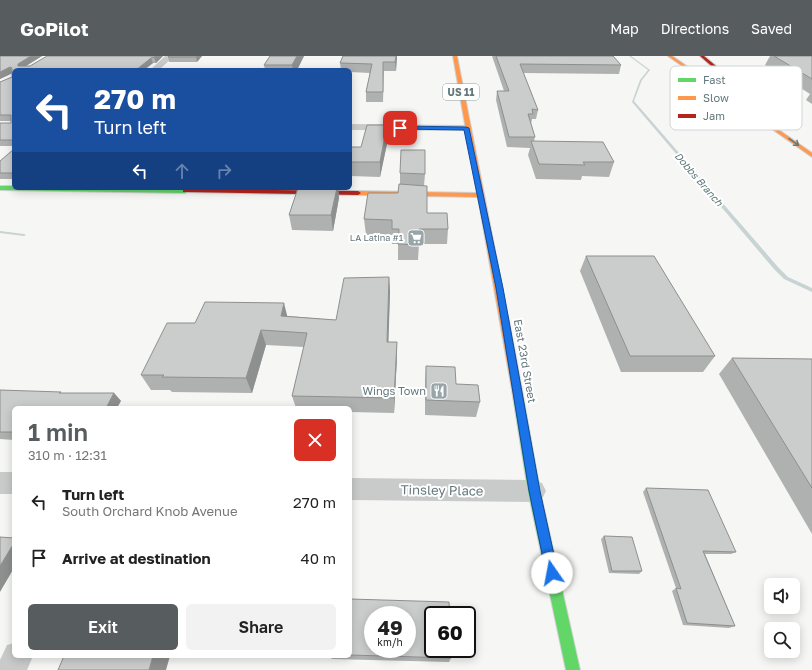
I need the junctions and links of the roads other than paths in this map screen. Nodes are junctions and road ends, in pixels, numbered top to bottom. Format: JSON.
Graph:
{"nodes":[{"id":1,"x":170,"y":56,"type":"edge"},
{"id":2,"x":455,"y":56,"type":"edge"},
{"id":3,"x":671,"y":56,"type":"edge"},
{"id":4,"x":690,"y":56,"type":"edge"},
{"id":5,"x":702,"y":56,"type":"edge"},
{"id":6,"x":685,"y":66,"type":"edge"},
{"id":7,"x":705,"y":66,"type":"edge"},
{"id":8,"x":714,"y":66,"type":"edge"},
{"id":9,"x":156,"y":68,"type":"edge"},
{"id":10,"x":352,"y":127,"type":"edge"},
{"id":11,"x":466,"y":128,"type":"junction"},
{"id":12,"x":776,"y":130,"type":"edge"},
{"id":13,"x":812,"y":155,"type":"edge"},
{"id":14,"x":0,"y":188,"type":"edge"},
{"id":15,"x":12,"y":188,"type":"edge"},
{"id":16,"x":250,"y":190,"type":"edge"},
{"id":17,"x":480,"y":195,"type":"junction"},
{"id":18,"x":0,"y":483,"type":"edge"},
{"id":19,"x":12,"y":483,"type":"edge"},
{"id":20,"x":352,"y":489,"type":"edge"},
{"id":21,"x":534,"y":491,"type":"junction"},
{"id":22,"x":17,"y":658,"type":"edge"},
{"id":23,"x":11,"y":670,"type":"edge"},
{"id":24,"x":574,"y":670,"type":"edge"}],
"edges":[{"from":1,"to":9,"type":"street"},
{"from":2,"to":11,"type":"main road","name":"East 23rd Street","number":"US 11"},
{"from":3,"to":6,"type":"main road","one_way":true},
{"from":4,"to":7,"type":"main road"},
{"from":5,"to":8,"type":"main road"},
{"from":10,"to":11,"type":"street"},
{"from":11,"to":17,"type":"main road","name":"East 23rd Street","number":"US 11"},
{"from":12,"to":13,"type":"main road","one_way":true},
{"from":14,"to":15,"type":"main road"},
{"from":16,"to":17,"type":"main road"},
{"from":17,"to":21,"type":"main road","name":"East 23rd Street","number":"US 11"},
{"from":18,"to":19,"type":"street"},
{"from":20,"to":21,"type":"street","name":"Tinsley Place"},
{"from":21,"to":24,"type":"main road","name":"East 23rd Street","number":"US 11"},
{"from":22,"to":23,"type":"street"}]}
